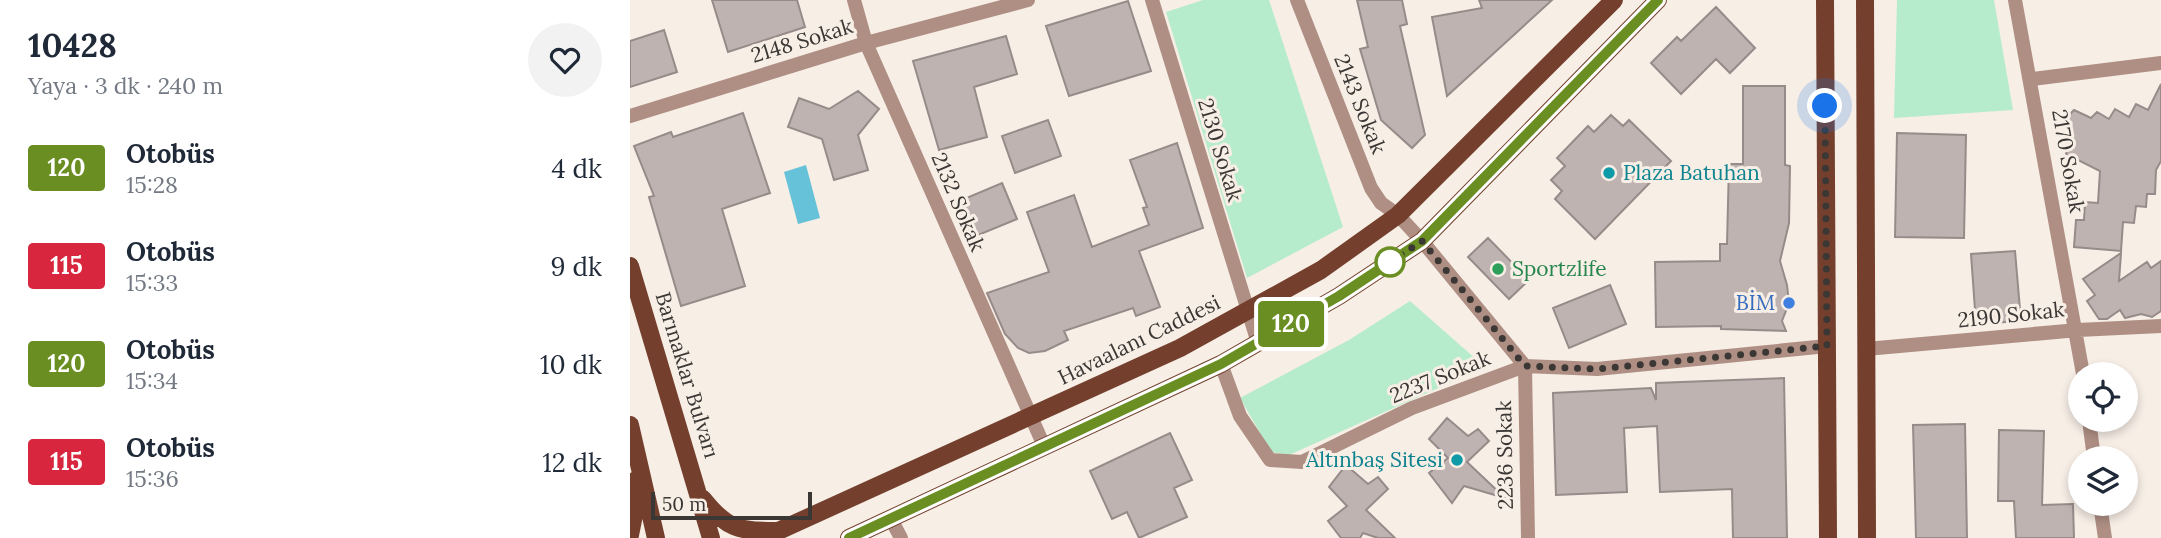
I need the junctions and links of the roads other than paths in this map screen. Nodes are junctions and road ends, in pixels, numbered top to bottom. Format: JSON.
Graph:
{"nodes":[{"id":1,"x":854,"y":0,"type":"edge"},
{"id":2,"x":1028,"y":0,"type":"edge"},
{"id":3,"x":1152,"y":0,"type":"edge"},
{"id":4,"x":1297,"y":0,"type":"edge"},
{"id":5,"x":1614,"y":0,"type":"edge"},
{"id":6,"x":1658,"y":0,"type":"edge"},
{"id":7,"x":1825,"y":0,"type":"edge"},
{"id":8,"x":1865,"y":0,"type":"edge"},
{"id":9,"x":2015,"y":0,"type":"edge"},
{"id":10,"x":866,"y":43,"type":"junction"},
{"id":11,"x":2161,"y":63,"type":"edge"},
{"id":12,"x":2032,"y":79,"type":"junction"},
{"id":13,"x":630,"y":116,"type":"edge"},
{"id":14,"x":1398,"y":215,"type":"junction"},
{"id":15,"x":1422,"y":241,"type":"junction"},
{"id":16,"x":630,"y":266,"type":"edge"},
{"id":17,"x":1247,"y":312,"type":"junction"},
{"id":18,"x":2161,"y":326,"type":"edge"},
{"id":19,"x":2078,"y":330,"type":"junction"},
{"id":20,"x":1258,"y":343,"type":"junction"},
{"id":21,"x":1827,"y":346,"type":"junction"},
{"id":22,"x":1866,"y":349,"type":"junction"},
{"id":23,"x":2082,"y":362,"type":"edge"},
{"id":24,"x":1221,"y":364,"type":"junction"},
{"id":25,"x":1525,"y":366,"type":"junction"},
{"id":26,"x":1030,"y":419,"type":"junction"},
{"id":27,"x":630,"y":425,"type":"edge"},
{"id":28,"x":1044,"y":446,"type":"junction"},
{"id":29,"x":636,"y":448,"type":"junction"},
{"id":30,"x":699,"y":494,"type":"junction"},
{"id":31,"x":2102,"y":516,"type":"edge"},
{"id":32,"x":891,"y":519,"type":"junction"},
{"id":33,"x":782,"y":530,"type":"junction"},
{"id":34,"x":630,"y":535,"type":"edge"},
{"id":35,"x":656,"y":538,"type":"edge"},
{"id":36,"x":711,"y":538,"type":"edge"},
{"id":37,"x":763,"y":538,"type":"edge"},
{"id":38,"x":849,"y":538,"type":"edge"},
{"id":39,"x":901,"y":538,"type":"edge"},
{"id":40,"x":1528,"y":538,"type":"edge"},
{"id":41,"x":1828,"y":538,"type":"edge"},
{"id":42,"x":1867,"y":538,"type":"edge"},
{"id":43,"x":2105,"y":538,"type":"edge"}],
"edges":[{"from":1,"to":10,"type":"street","name":"2132 Sokak"},
{"from":2,"to":10,"type":"street","name":"2148 Sokak"},
{"from":3,"to":17,"type":"street","name":"2130 Sokak"},
{"from":4,"to":14,"type":"street","name":"2143 Sokak"},
{"from":5,"to":14,"type":"main road","name":"Havaalanı Caddesi"},
{"from":6,"to":15,"type":"main road"},
{"from":7,"to":21,"type":"main road"},
{"from":8,"to":22,"type":"main road"},
{"from":9,"to":12,"type":"street","name":"2170 Sokak"},
{"from":10,"to":13,"type":"street","name":"2148 Sokak"},
{"from":10,"to":26,"type":"street","name":"2132 Sokak"},
{"from":11,"to":12,"type":"street"},
{"from":12,"to":19,"type":"street","name":"2170 Sokak"},
{"from":14,"to":15,"type":"street","name":"2143 Sokak"},
{"from":14,"to":17,"type":"main road","name":"Havaalanı Caddesi"},
{"from":15,"to":20,"type":"main road"},
{"from":15,"to":25,"type":"street"},
{"from":16,"to":30,"type":"main road","name":"Barınaklar Bulvarı"},
{"from":17,"to":20,"type":"street","name":"2130 Sokak"},
{"from":17,"to":26,"type":"main road","name":"Havaalanı Caddesi"},
{"from":18,"to":19,"type":"street","name":"2190 Sokak"},
{"from":19,"to":22,"type":"street","name":"2190 Sokak"},
{"from":19,"to":23,"type":"street","name":"2170 Sokak"},
{"from":20,"to":24,"type":"main road"},
{"from":21,"to":25,"type":"street","name":"2237 Sokak"},
{"from":21,"to":41,"type":"main road"},
{"from":22,"to":42,"type":"main road"},
{"from":24,"to":25,"type":"street","name":"2237 Sokak"},
{"from":24,"to":28,"type":"main road"},
{"from":25,"to":40,"type":"street","name":"2236 Sokak"},
{"from":26,"to":28,"type":"street","name":"2132 Sokak"},
{"from":26,"to":33,"type":"main road","name":"Havaalanı Caddesi"},
{"from":27,"to":29,"type":"main road"},
{"from":28,"to":32,"type":"main road"},
{"from":29,"to":34,"type":"main road"},
{"from":29,"to":35,"type":"main road"},
{"from":30,"to":33,"type":"main road"},
{"from":30,"to":36,"type":"main road","name":"Barınaklar Bulvarı"},
{"from":31,"to":43,"type":"street"},
{"from":32,"to":38,"type":"main road"},
{"from":32,"to":39,"type":"street"},
{"from":33,"to":37,"type":"main road","name":"Havaalanı Caddesi"}]}
